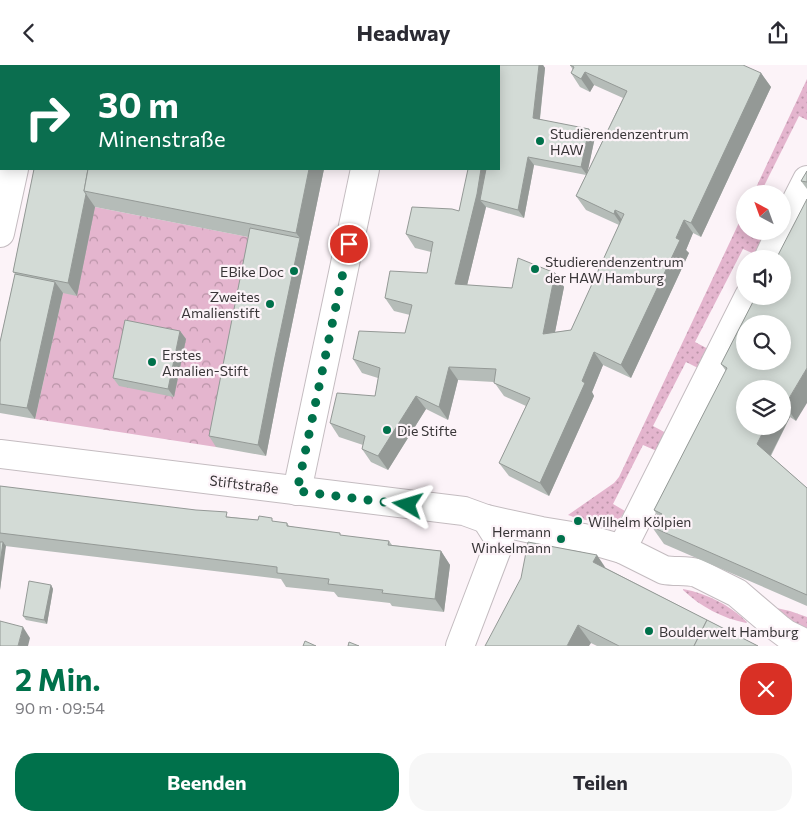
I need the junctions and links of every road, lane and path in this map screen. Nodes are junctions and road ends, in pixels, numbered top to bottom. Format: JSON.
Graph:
{"nodes":[{"id":1,"x":14,"y":170,"type":"edge"},
{"id":2,"x":365,"y":170,"type":"edge"},
{"id":3,"x":807,"y":180,"type":"edge"},
{"id":4,"x":791,"y":212,"type":"edge"},
{"id":5,"x":0,"y":233,"type":"edge"},
{"id":6,"x":744,"y":305,"type":"edge"},
{"id":7,"x":0,"y":454,"type":"edge"},
{"id":8,"x":297,"y":491,"type":"junction"},
{"id":9,"x":486,"y":519,"type":"junction"},
{"id":10,"x":622,"y":549,"type":"junction"},
{"id":11,"x":807,"y":644,"type":"edge"},
{"id":12,"x":460,"y":646,"type":"edge"}],
"edges":[{"from":1,"to":5,"type":"street"},
{"from":2,"to":8,"type":"street"},
{"from":3,"to":4,"type":"street"},
{"from":6,"to":10,"type":"street"},
{"from":7,"to":8,"type":"street","name":"Stiftstraße"},
{"from":8,"to":9,"type":"street","name":"Stiftstraße"},
{"from":9,"to":10,"type":"street","name":"Stiftstraße"},
{"from":9,"to":12,"type":"street"},
{"from":10,"to":11,"type":"street","name":"Stiftstraße"}]}
